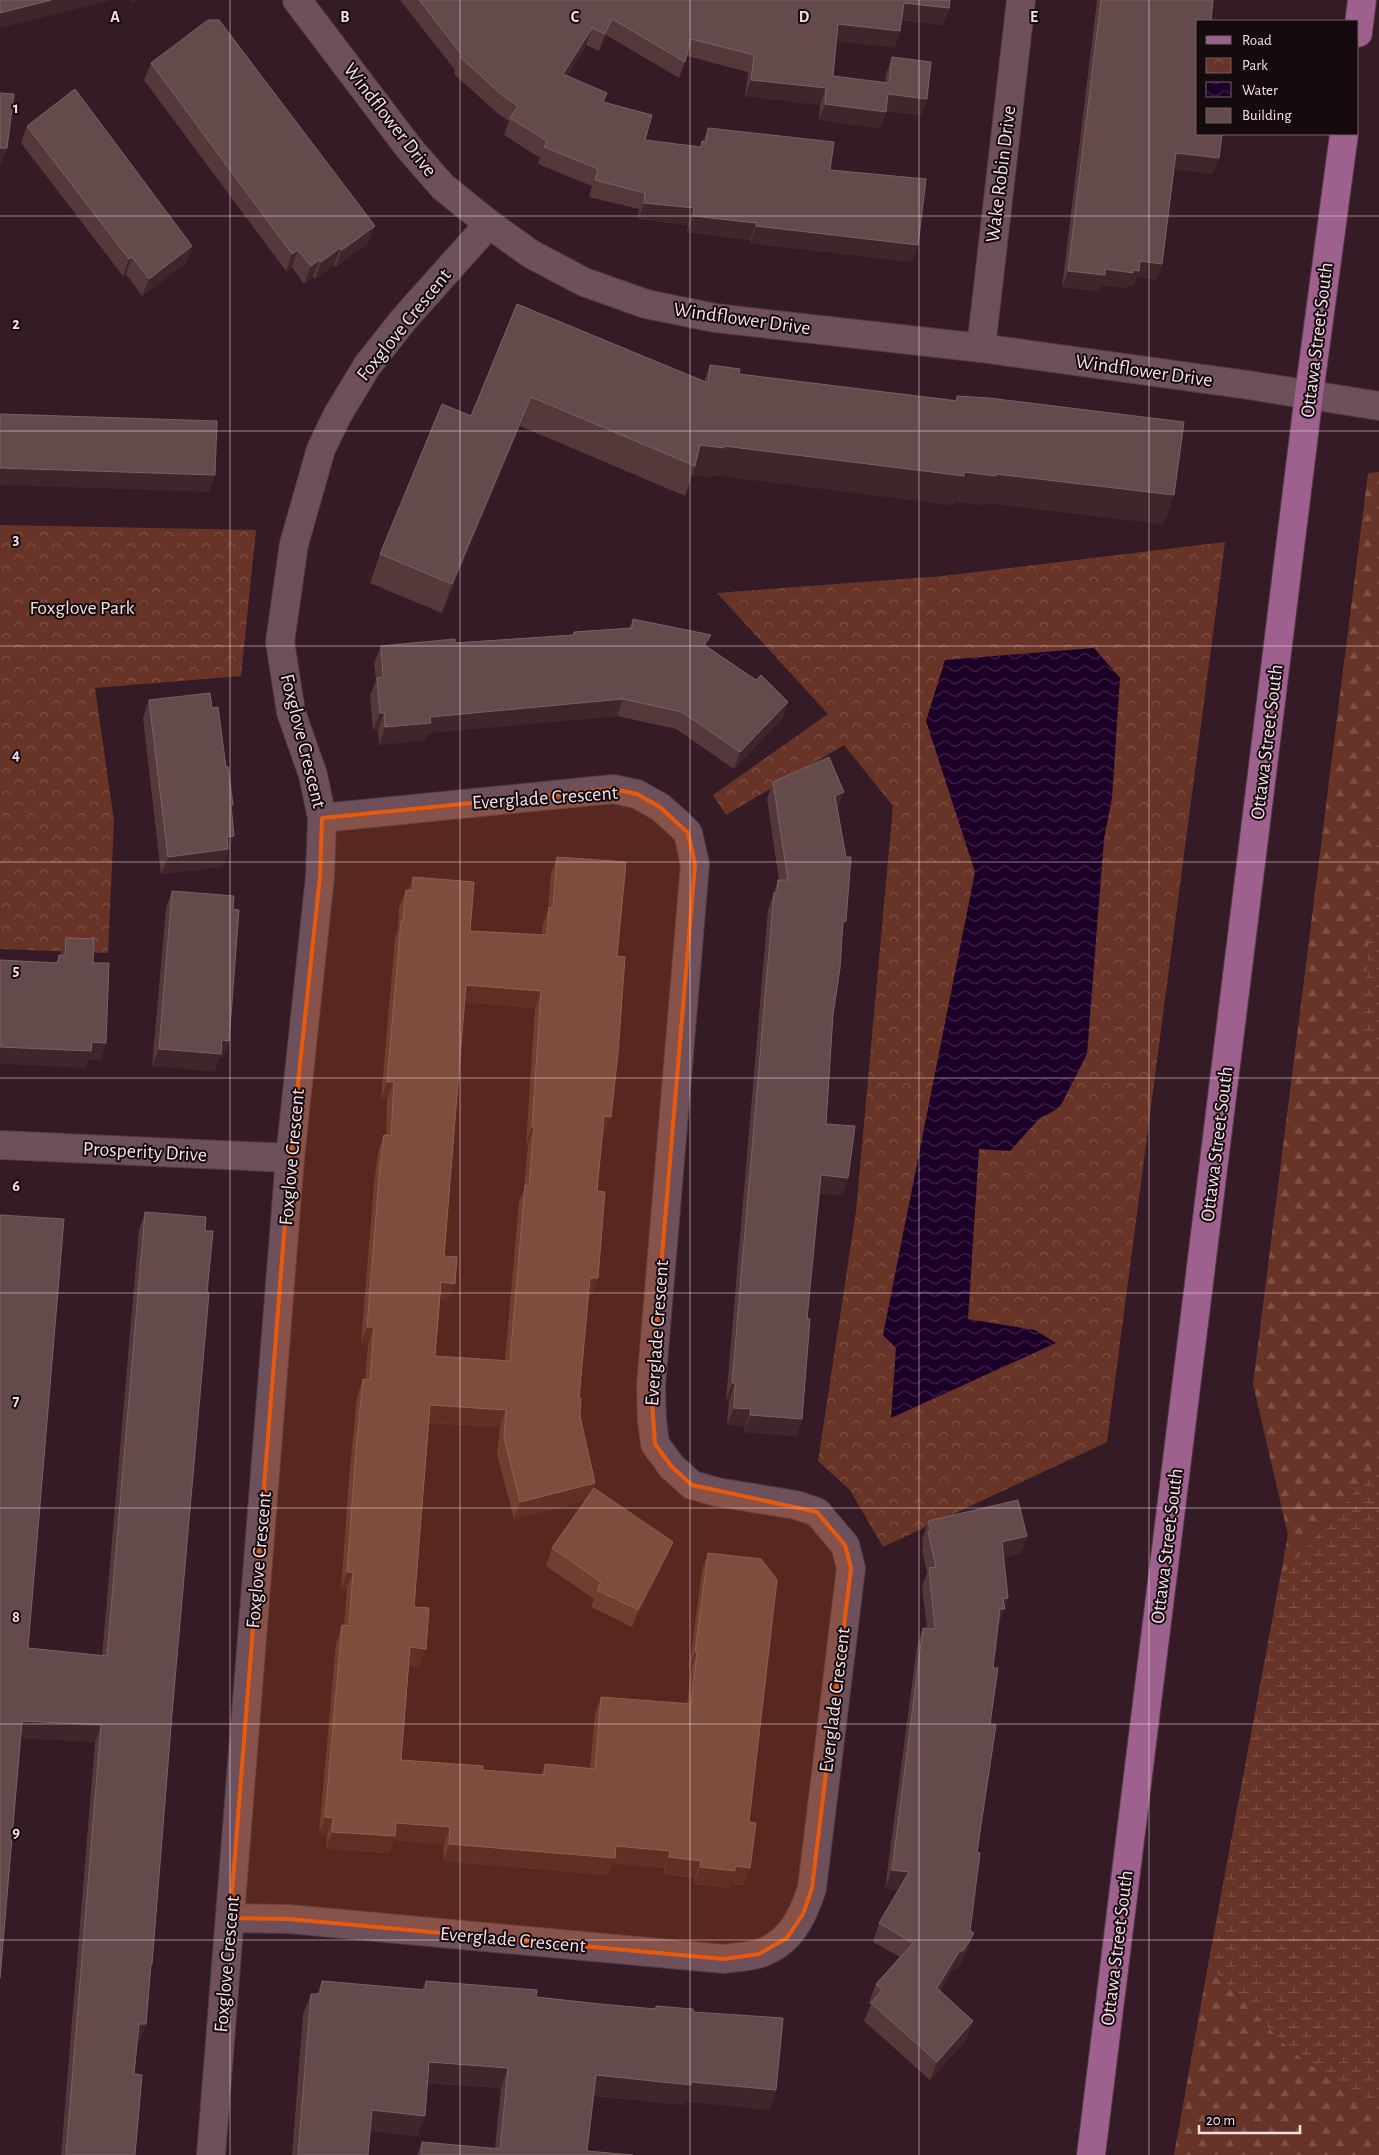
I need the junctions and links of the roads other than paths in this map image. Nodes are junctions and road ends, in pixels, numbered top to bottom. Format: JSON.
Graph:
{"nodes":[{"id":1,"x":297,"y":0,"type":"edge"},
{"id":2,"x":1021,"y":0,"type":"edge"},
{"id":3,"x":1362,"y":0,"type":"edge"},
{"id":4,"x":1359,"y":25,"type":"edge"},
{"id":5,"x":1344,"y":135,"type":"edge"},
{"id":6,"x":489,"y":224,"type":"junction"},
{"id":7,"x":981,"y":348,"type":"junction"},
{"id":8,"x":1309,"y":394,"type":"junction"},
{"id":9,"x":1379,"y":406,"type":"edge"},
{"id":10,"x":322,"y":818,"type":"junction"},
{"id":11,"x":0,"y":1145,"type":"edge"},
{"id":12,"x":290,"y":1158,"type":"junction"},
{"id":13,"x":230,"y":1918,"type":"junction"},
{"id":14,"x":211,"y":2155,"type":"edge"},
{"id":15,"x":1091,"y":2155,"type":"edge"}],
"edges":[{"from":1,"to":6,"type":"street","name":"Windflower Drive"},
{"from":2,"to":7,"type":"street","name":"Wake Robin Drive"},
{"from":3,"to":4,"type":"main road"},
{"from":5,"to":8,"type":"main road","name":"Ottawa Street South"},
{"from":6,"to":7,"type":"street","name":"Windflower Drive"},
{"from":6,"to":10,"type":"street","name":"Foxglove Crescent"},
{"from":7,"to":8,"type":"street","name":"Windflower Drive"},
{"from":8,"to":9,"type":"street","name":"Windflower Drive"},
{"from":8,"to":15,"type":"main road","name":"Ottawa Street South"},
{"from":10,"to":12,"type":"street","name":"Foxglove Crescent"},
{"from":10,"to":13,"type":"street","name":"Everglade Crescent"},
{"from":11,"to":12,"type":"street","name":"Prosperity Drive"},
{"from":12,"to":13,"type":"street","name":"Foxglove Crescent"},
{"from":13,"to":14,"type":"street","name":"Foxglove Crescent"}]}
